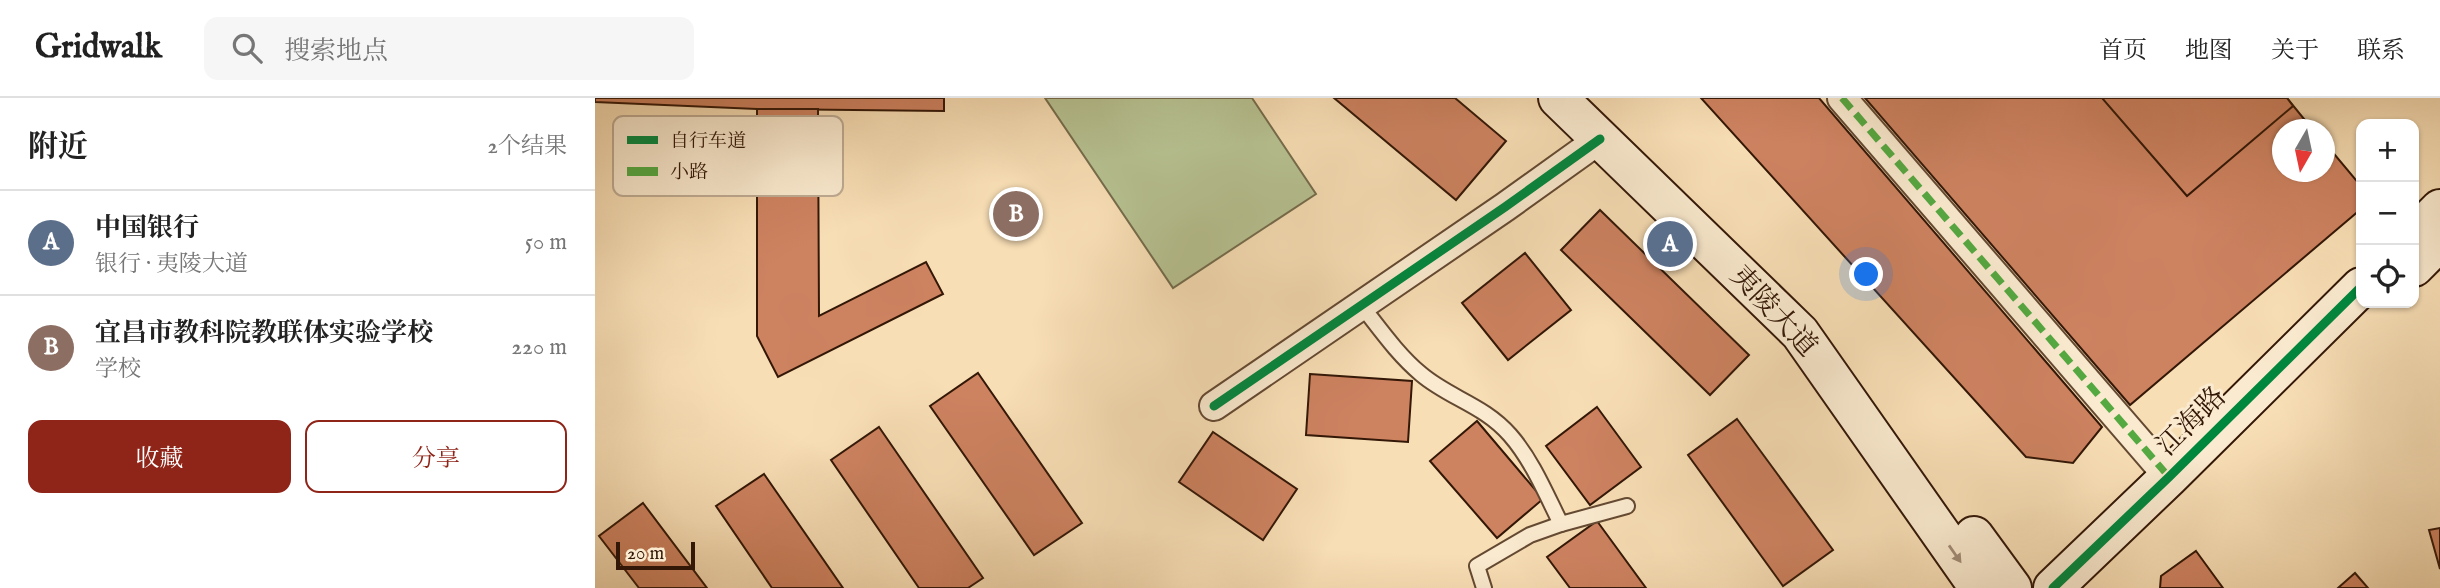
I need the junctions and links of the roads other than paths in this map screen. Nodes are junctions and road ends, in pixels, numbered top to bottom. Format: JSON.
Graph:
{"nodes":[{"id":1,"x":1558,"y":98,"type":"edge"},
{"id":2,"x":1590,"y":98,"type":"edge"},
{"id":3,"x":1842,"y":98,"type":"edge"},
{"id":4,"x":1600,"y":139,"type":"junction"},
{"id":5,"x":2440,"y":209,"type":"edge"},
{"id":6,"x":2419,"y":230,"type":"edge"},
{"id":7,"x":2440,"y":241,"type":"edge"},
{"id":8,"x":2419,"y":262,"type":"edge"},
{"id":9,"x":2356,"y":292,"type":"edge"},
{"id":10,"x":1361,"y":305,"type":"junction"},
{"id":11,"x":2372,"y":308,"type":"edge"},
{"id":12,"x":1214,"y":406,"type":"dead end"},
{"id":13,"x":2169,"y":477,"type":"junction"},
{"id":14,"x":1627,"y":506,"type":"dead end"},
{"id":15,"x":1561,"y":524,"type":"junction"},
{"id":16,"x":1483,"y":588,"type":"edge"},
{"id":17,"x":1979,"y":588,"type":"edge"},
{"id":18,"x":2012,"y":588,"type":"edge"},
{"id":19,"x":2053,"y":588,"type":"edge"},
{"id":20,"x":2084,"y":588,"type":"edge"}],
"edges":[{"from":1,"to":4,"type":"main road","name":"夷陵大道"},
{"from":2,"to":18,"type":"main road","name":"夷陵大道"},
{"from":3,"to":13,"type":"street"},
{"from":4,"to":10,"type":"street"},
{"from":4,"to":17,"type":"main road","name":"夷陵大道","one_way":true},
{"from":5,"to":6,"type":"main road"},
{"from":7,"to":8,"type":"main road"},
{"from":9,"to":13,"type":"main road","name":"江海路"},
{"from":10,"to":12,"type":"street"},
{"from":10,"to":15,"type":"lane"},
{"from":11,"to":20,"type":"main road","name":"江海路"},
{"from":13,"to":19,"type":"main road","name":"江海路"},
{"from":14,"to":15,"type":"lane"},
{"from":15,"to":16,"type":"lane"}]}
